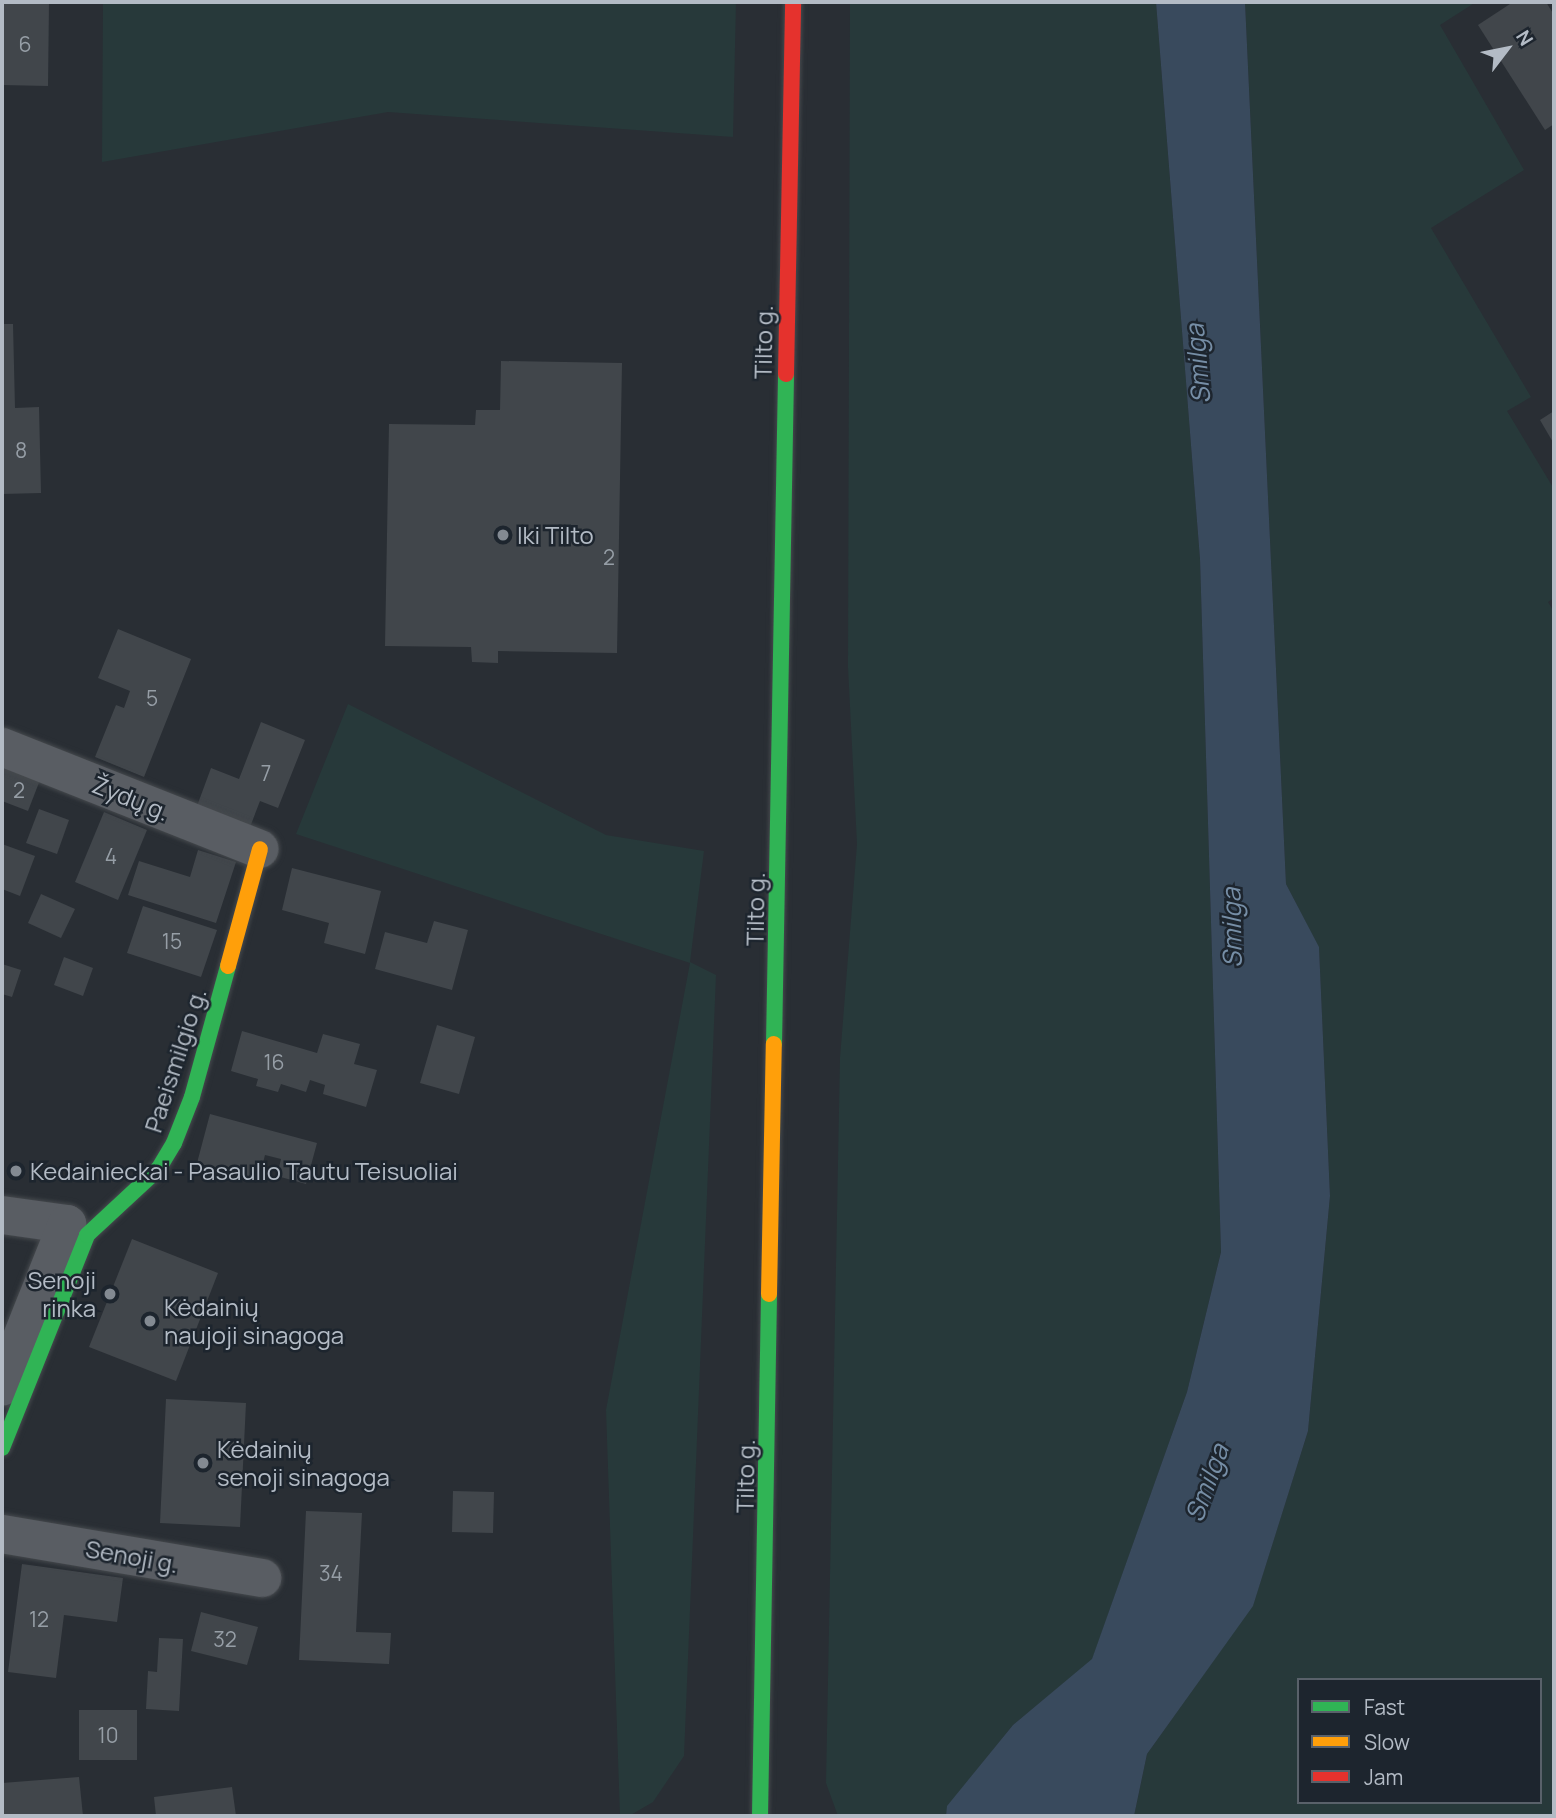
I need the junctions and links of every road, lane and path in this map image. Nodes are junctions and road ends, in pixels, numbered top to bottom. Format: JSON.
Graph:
{"nodes":[{"id":1,"x":793,"y":2,"type":"edge"},
{"id":2,"x":2,"y":747,"type":"edge"},
{"id":3,"x":260,"y":849,"type":"joint"},
{"id":4,"x":2,"y":1215,"type":"edge"},
{"id":5,"x":2,"y":1387,"type":"edge"},
{"id":6,"x":2,"y":1448,"type":"edge"},
{"id":7,"x":2,"y":1534,"type":"edge"},
{"id":8,"x":262,"y":1578,"type":"dead end"},
{"id":9,"x":760,"y":1816,"type":"edge"}],
"edges":[{"from":1,"to":9,"type":"main road","name":"Tilto g."},
{"from":2,"to":3,"type":"street","name":"Žydų g."},
{"from":3,"to":6,"type":"main road","name":"Paeismilgio g."},
{"from":4,"to":5,"type":"street"},
{"from":7,"to":8,"type":"street","name":"Senoji g."}]}
